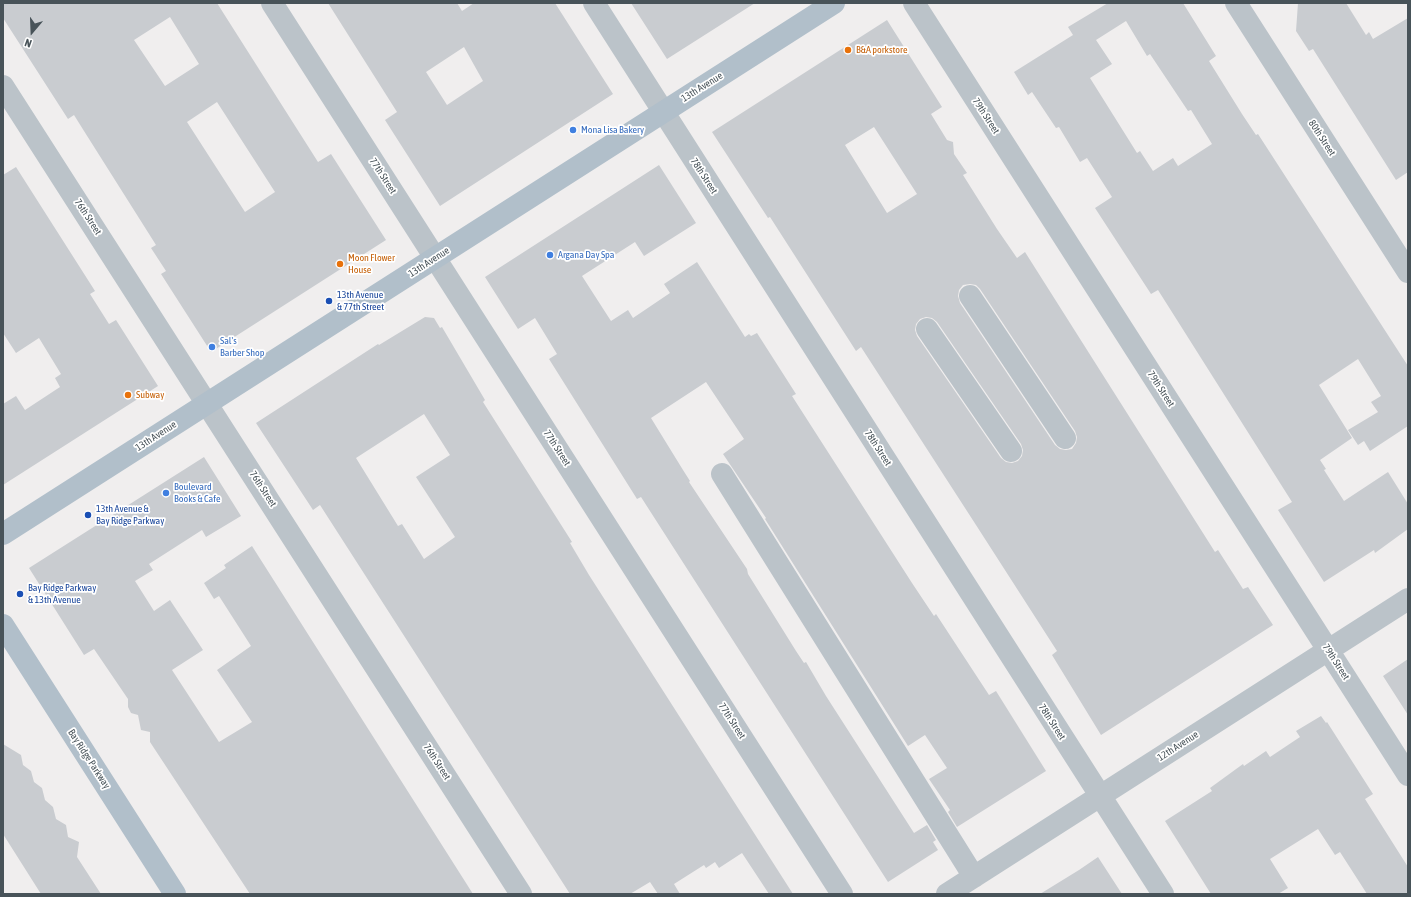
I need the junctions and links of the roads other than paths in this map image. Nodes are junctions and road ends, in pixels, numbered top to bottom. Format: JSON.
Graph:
{"nodes":[{"id":1,"x":272,"y":3,"type":"edge"},
{"id":2,"x":594,"y":3,"type":"edge"},
{"id":3,"x":834,"y":3,"type":"edge"},
{"id":4,"x":914,"y":3,"type":"edge"},
{"id":5,"x":1236,"y":3,"type":"edge"},
{"id":6,"x":3,"y":86,"type":"edge"},
{"id":7,"x":663,"y":112,"type":"junction"},
{"id":8,"x":436,"y":258,"type":"junction"},
{"id":9,"x":1408,"y":272,"type":"edge"},
{"id":10,"x":970,"y":296,"type":"dead end"},
{"id":11,"x":927,"y":329,"type":"dead end"},
{"id":12,"x":208,"y":403,"type":"junction"},
{"id":13,"x":1065,"y":438,"type":"dead end"},
{"id":14,"x":1011,"y":451,"type":"dead end"},
{"id":15,"x":722,"y":474,"type":"dead end"},
{"id":16,"x":3,"y":534,"type":"edge"},
{"id":17,"x":1408,"y":599,"type":"edge"},
{"id":18,"x":3,"y":624,"type":"edge"},
{"id":19,"x":1328,"y":650,"type":"junction"},
{"id":20,"x":1408,"y":774,"type":"edge"},
{"id":21,"x":1100,"y":796,"type":"junction"},
{"id":22,"x":974,"y":877,"type":"junction"},
{"id":23,"x":175,"y":894,"type":"edge"},
{"id":24,"x":521,"y":894,"type":"edge"},
{"id":25,"x":842,"y":894,"type":"edge"},
{"id":26,"x":948,"y":894,"type":"edge"},
{"id":27,"x":1163,"y":894,"type":"edge"}],
"edges":[{"from":1,"to":8,"type":"street","name":"77th Street"},
{"from":2,"to":7,"type":"street","name":"78th Street"},
{"from":3,"to":7,"type":"main road","name":"13th Avenue"},
{"from":4,"to":19,"type":"street","name":"79th Street"},
{"from":5,"to":9,"type":"street","name":"80th Street"},
{"from":6,"to":12,"type":"street","name":"76th Street"},
{"from":7,"to":8,"type":"main road","name":"13th Avenue"},
{"from":7,"to":21,"type":"street","name":"78th Street"},
{"from":8,"to":12,"type":"main road","name":"13th Avenue"},
{"from":8,"to":25,"type":"street","name":"77th Street"},
{"from":10,"to":13,"type":"street"},
{"from":11,"to":14,"type":"street"},
{"from":12,"to":16,"type":"main road","name":"13th Avenue"},
{"from":12,"to":24,"type":"street","name":"76th Street"},
{"from":15,"to":22,"type":"street"},
{"from":17,"to":19,"type":"street","name":"12th Avenue"},
{"from":18,"to":23,"type":"main road","name":"Bay Ridge Parkway"},
{"from":19,"to":20,"type":"street","name":"79th Street"},
{"from":19,"to":21,"type":"street","name":"12th Avenue"},
{"from":21,"to":22,"type":"street","name":"12th Avenue"},
{"from":21,"to":27,"type":"street","name":"78th Street"},
{"from":22,"to":26,"type":"street","name":"12th Avenue"}]}
